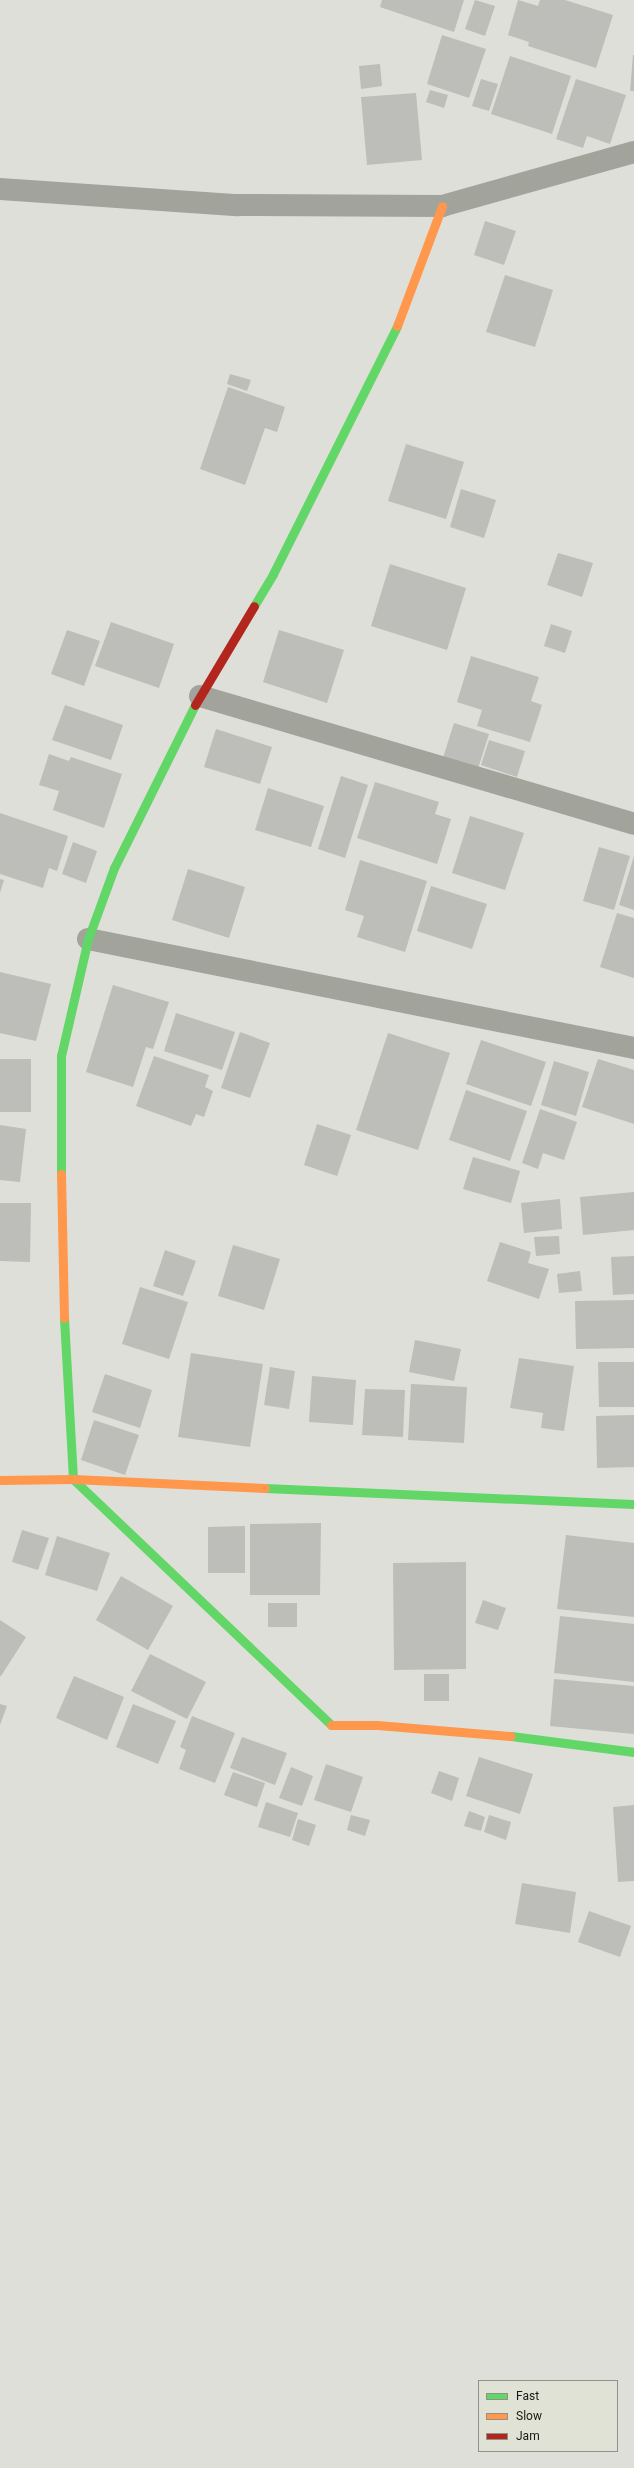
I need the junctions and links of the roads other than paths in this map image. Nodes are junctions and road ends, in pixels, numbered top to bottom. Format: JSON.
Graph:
{"nodes":[{"id":1,"x":634,"y":152,"type":"edge"},
{"id":2,"x":0,"y":189,"type":"edge"},
{"id":3,"x":442,"y":206,"type":"junction"},
{"id":4,"x":200,"y":696,"type":"junction"},
{"id":5,"x":634,"y":824,"type":"edge"},
{"id":6,"x":88,"y":939,"type":"junction"},
{"id":7,"x":634,"y":1048,"type":"edge"},
{"id":8,"x":72,"y":1479,"type":"junction"},
{"id":9,"x":0,"y":1480,"type":"edge"},
{"id":10,"x":634,"y":1504,"type":"edge"},
{"id":11,"x":634,"y":1752,"type":"edge"}],
"edges":[{"from":1,"to":3,"type":"street"},
{"from":2,"to":3,"type":"street"},
{"from":3,"to":4,"type":"street"},
{"from":4,"to":5,"type":"street"},
{"from":4,"to":6,"type":"street"},
{"from":6,"to":7,"type":"street"},
{"from":6,"to":8,"type":"street"},
{"from":8,"to":9,"type":"street"},
{"from":8,"to":10,"type":"street"},
{"from":8,"to":11,"type":"street"}]}
